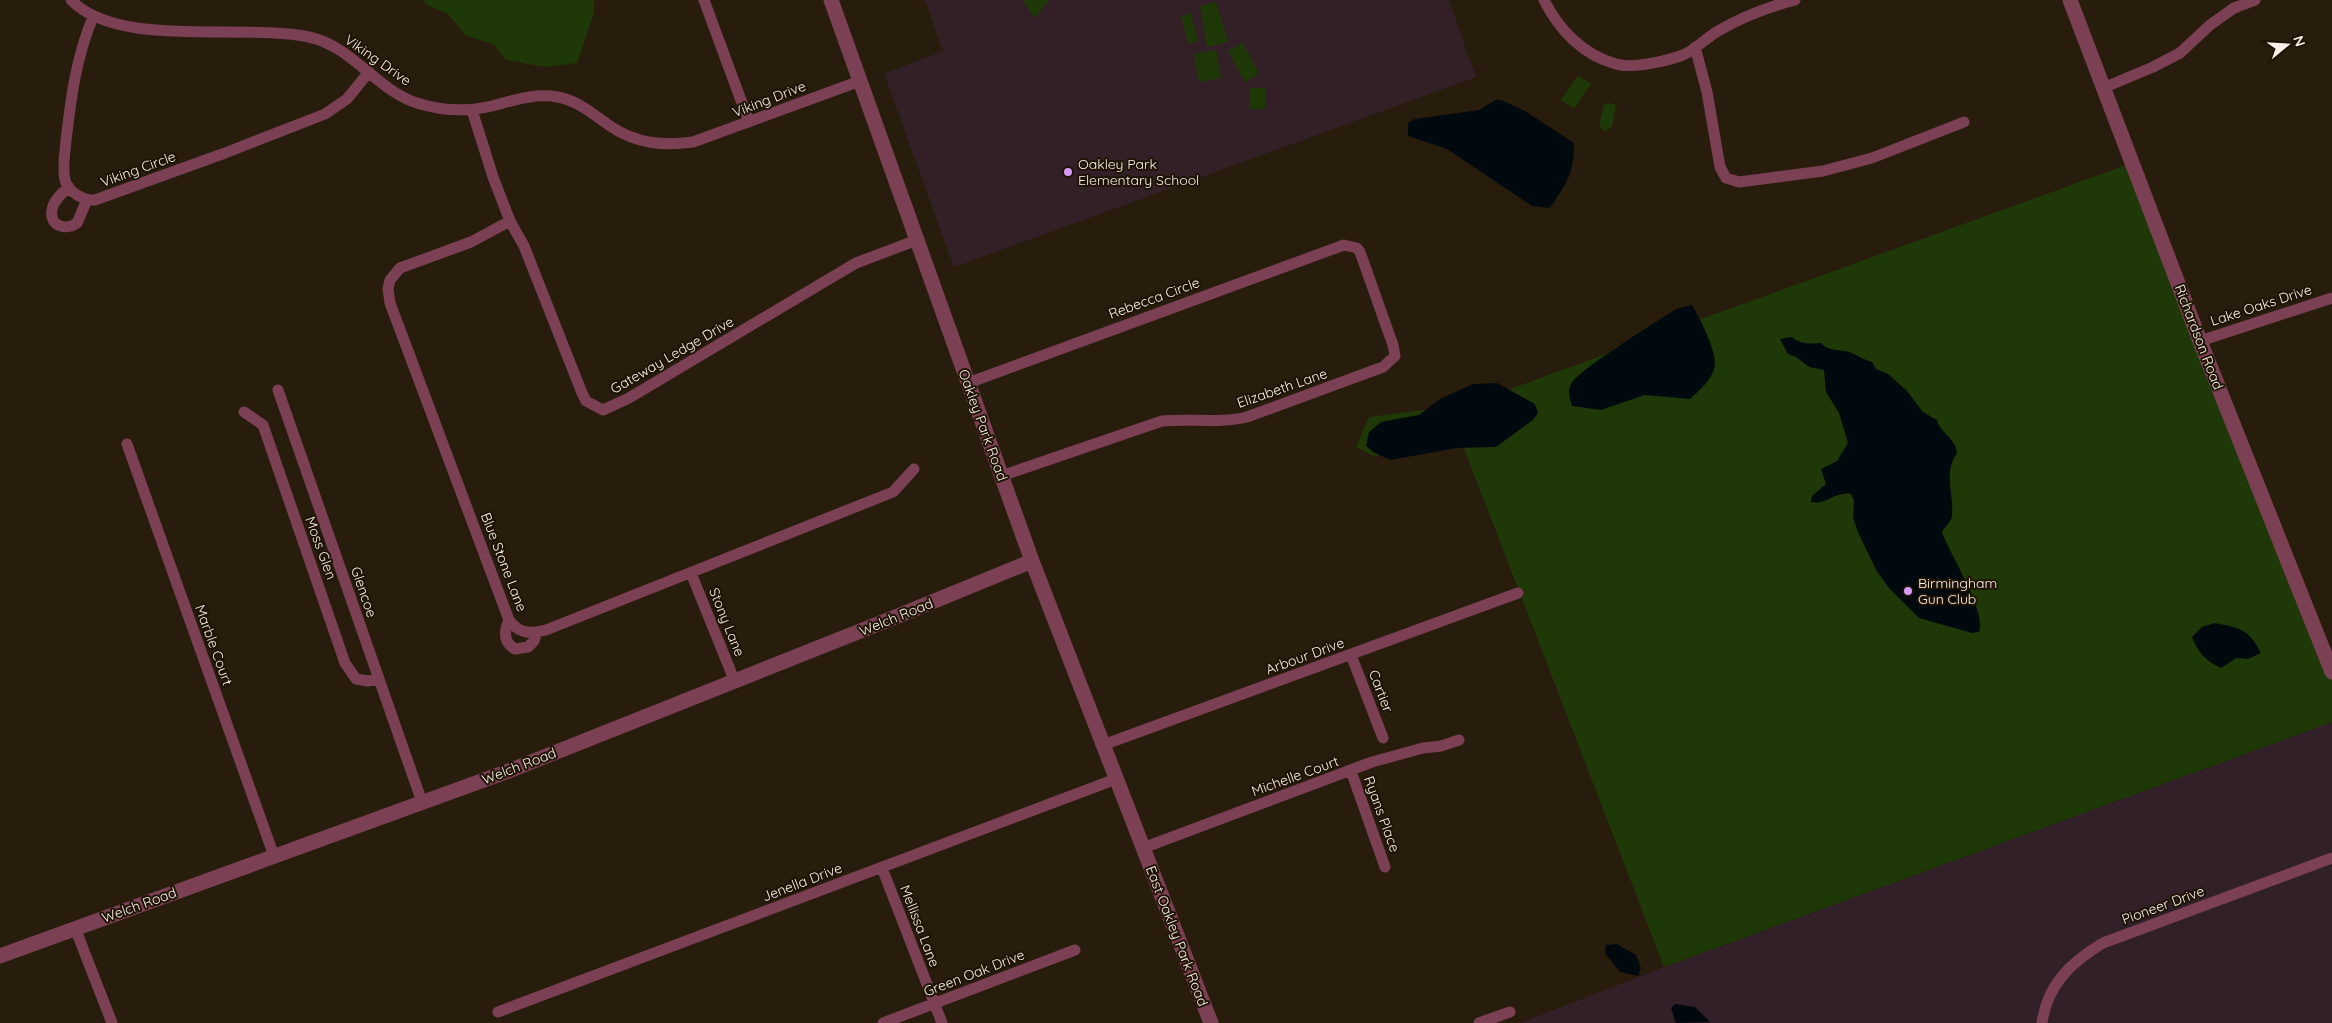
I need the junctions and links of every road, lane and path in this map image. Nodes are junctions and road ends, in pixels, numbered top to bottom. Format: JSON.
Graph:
{"nodes":[{"id":1,"x":71,"y":0,"type":"edge"},
{"id":2,"x":704,"y":0,"type":"edge"},
{"id":3,"x":831,"y":0,"type":"edge"},
{"id":4,"x":1544,"y":0,"type":"edge"},
{"id":5,"x":1795,"y":0,"type":"edge"},
{"id":6,"x":2070,"y":0,"type":"edge"},
{"id":7,"x":2255,"y":0,"type":"edge"},
{"id":8,"x":93,"y":17,"type":"junction"},
{"id":9,"x":1696,"y":47,"type":"junction"},
{"id":10,"x":369,"y":72,"type":"junction"},
{"id":11,"x":860,"y":81,"type":"junction"},
{"id":12,"x":2103,"y":88,"type":"junction"},
{"id":13,"x":472,"y":110,"type":"junction"},
{"id":14,"x":749,"y":122,"type":"junction"},
{"id":15,"x":1964,"y":122,"type":"dead end"},
{"id":16,"x":69,"y":187,"type":"junction"},
{"id":17,"x":87,"y":200,"type":"junction"},
{"id":18,"x":510,"y":221,"type":"junction"},
{"id":19,"x":917,"y":240,"type":"junction"},
{"id":20,"x":1352,"y":246,"type":"joint"},
{"id":21,"x":2332,"y":298,"type":"edge"},
{"id":22,"x":2200,"y":340,"type":"junction"},
{"id":23,"x":968,"y":383,"type":"junction"},
{"id":24,"x":278,"y":390,"type":"dead end"},
{"id":25,"x":244,"y":412,"type":"dead end"},
{"id":26,"x":127,"y":444,"type":"dead end"},
{"id":27,"x":914,"y":469,"type":"dead end"},
{"id":28,"x":1001,"y":476,"type":"junction"},
{"id":29,"x":1032,"y":561,"type":"junction"},
{"id":30,"x":691,"y":573,"type":"junction"},
{"id":31,"x":1518,"y":593,"type":"dead end"},
{"id":32,"x":509,"y":620,"type":"junction"},
{"id":33,"x":537,"y":632,"type":"junction"},
{"id":34,"x":1351,"y":655,"type":"junction"},
{"id":35,"x":2332,"y":672,"type":"edge"},
{"id":36,"x":379,"y":679,"type":"junction"},
{"id":37,"x":735,"y":682,"type":"junction"},
{"id":38,"x":1383,"y":738,"type":"dead end"},
{"id":39,"x":1459,"y":740,"type":"dead end"},
{"id":40,"x":1103,"y":745,"type":"junction"},
{"id":41,"x":1351,"y":771,"type":"junction"},
{"id":42,"x":1116,"y":780,"type":"junction"},
{"id":43,"x":422,"y":802,"type":"junction"},
{"id":44,"x":1143,"y":848,"type":"junction"},
{"id":45,"x":274,"y":856,"type":"junction"},
{"id":46,"x":2332,"y":858,"type":"edge"},
{"id":47,"x":1386,"y":867,"type":"dead end"},
{"id":48,"x":882,"y":868,"type":"junction"},
{"id":49,"x":75,"y":928,"type":"junction"},
{"id":50,"x":1075,"y":950,"type":"dead end"},
{"id":51,"x":0,"y":956,"type":"edge"},
{"id":52,"x":934,"y":1004,"type":"junction"},
{"id":53,"x":498,"y":1012,"type":"dead end"},
{"id":54,"x":1510,"y":1012,"type":"dead end"},
{"id":55,"x":112,"y":1023,"type":"edge"},
{"id":56,"x":883,"y":1023,"type":"edge"},
{"id":57,"x":942,"y":1023,"type":"edge"},
{"id":58,"x":1211,"y":1023,"type":"edge"},
{"id":59,"x":1480,"y":1023,"type":"edge"},
{"id":60,"x":2042,"y":1023,"type":"edge"}],
"edges":[{"from":1,"to":8,"type":"street","name":"Viking Drive"},
{"from":2,"to":14,"type":"street"},
{"from":3,"to":11,"type":"street","name":"Oakley Park Road"},
{"from":4,"to":9,"type":"street"},
{"from":5,"to":9,"type":"street"},
{"from":6,"to":12,"type":"street","name":"Richardson Road"},
{"from":7,"to":12,"type":"street"},
{"from":8,"to":10,"type":"street","name":"Viking Drive"},
{"from":8,"to":16,"type":"street"},
{"from":9,"to":15,"type":"street"},
{"from":10,"to":13,"type":"street","name":"Viking Drive"},
{"from":10,"to":17,"type":"street","name":"Viking Circle"},
{"from":11,"to":14,"type":"street","name":"Viking Drive"},
{"from":11,"to":19,"type":"street","name":"Oakley Park Road"},
{"from":12,"to":22,"type":"street","name":"Richardson Road"},
{"from":13,"to":14,"type":"street","name":"Viking Drive"},
{"from":13,"to":18,"type":"street","name":"Gateway Ledge Drive"},
{"from":16,"to":17,"type":"street","name":"Viking Circle"},
{"from":16,"to":17,"type":"street"},
{"from":18,"to":19,"type":"street","name":"Gateway Ledge Drive"},
{"from":18,"to":32,"type":"street","name":"Blue Stone Lane"},
{"from":19,"to":23,"type":"street","name":"Oakley Park Road"},
{"from":20,"to":23,"type":"street","name":"Rebecca Circle"},
{"from":20,"to":28,"type":"street","name":"Elizabeth Lane"},
{"from":21,"to":22,"type":"street","name":"Lake Oaks Drive"},
{"from":22,"to":35,"type":"street","name":"Richardson Road"},
{"from":23,"to":28,"type":"street","name":"Oakley Park Road"},
{"from":24,"to":36,"type":"street","name":"Glencoe"},
{"from":25,"to":36,"type":"street","name":"Moss Glen"},
{"from":26,"to":45,"type":"street","name":"Marble Court"},
{"from":27,"to":30,"type":"street"},
{"from":28,"to":29,"type":"street","name":"Oakley Park Road"},
{"from":29,"to":37,"type":"street","name":"Welch Road"},
{"from":29,"to":40,"type":"street","name":"Oakley Park Road"},
{"from":30,"to":33,"type":"street"},
{"from":30,"to":37,"type":"street","name":"Stony Lane"},
{"from":31,"to":34,"type":"street","name":"Arbour Drive"},
{"from":32,"to":33,"type":"street","name":"Blue Stone Lane"},
{"from":32,"to":33,"type":"street"},
{"from":34,"to":38,"type":"street","name":"Cartier"},
{"from":34,"to":40,"type":"street","name":"Arbour Drive"},
{"from":36,"to":43,"type":"street","name":"Glencoe"},
{"from":37,"to":43,"type":"street","name":"Welch Road"},
{"from":39,"to":41,"type":"street","name":"Michelle Court"},
{"from":40,"to":42,"type":"street","name":"Oakley Park Road"},
{"from":41,"to":44,"type":"street","name":"Michelle Court"},
{"from":41,"to":47,"type":"street","name":"Ryans Place"},
{"from":42,"to":44,"type":"street","name":"Oakley Park Road"},
{"from":42,"to":48,"type":"street","name":"Jenella Drive"},
{"from":43,"to":45,"type":"street","name":"Welch Road"},
{"from":44,"to":58,"type":"street","name":"East Oakley Park Road"},
{"from":45,"to":49,"type":"street","name":"Welch Road"},
{"from":46,"to":60,"type":"street","name":"Pioneer Drive"},
{"from":48,"to":52,"type":"street","name":"Mellissa Lane"},
{"from":48,"to":53,"type":"street","name":"Jenella Drive"},
{"from":49,"to":51,"type":"street","name":"Welch Road"},
{"from":49,"to":55,"type":"street"},
{"from":50,"to":52,"type":"street","name":"Green Oak Drive"},
{"from":52,"to":56,"type":"street","name":"Green Oak Drive"},
{"from":52,"to":57,"type":"street","name":"Mellissa Lane"},
{"from":54,"to":59,"type":"street"}]}
